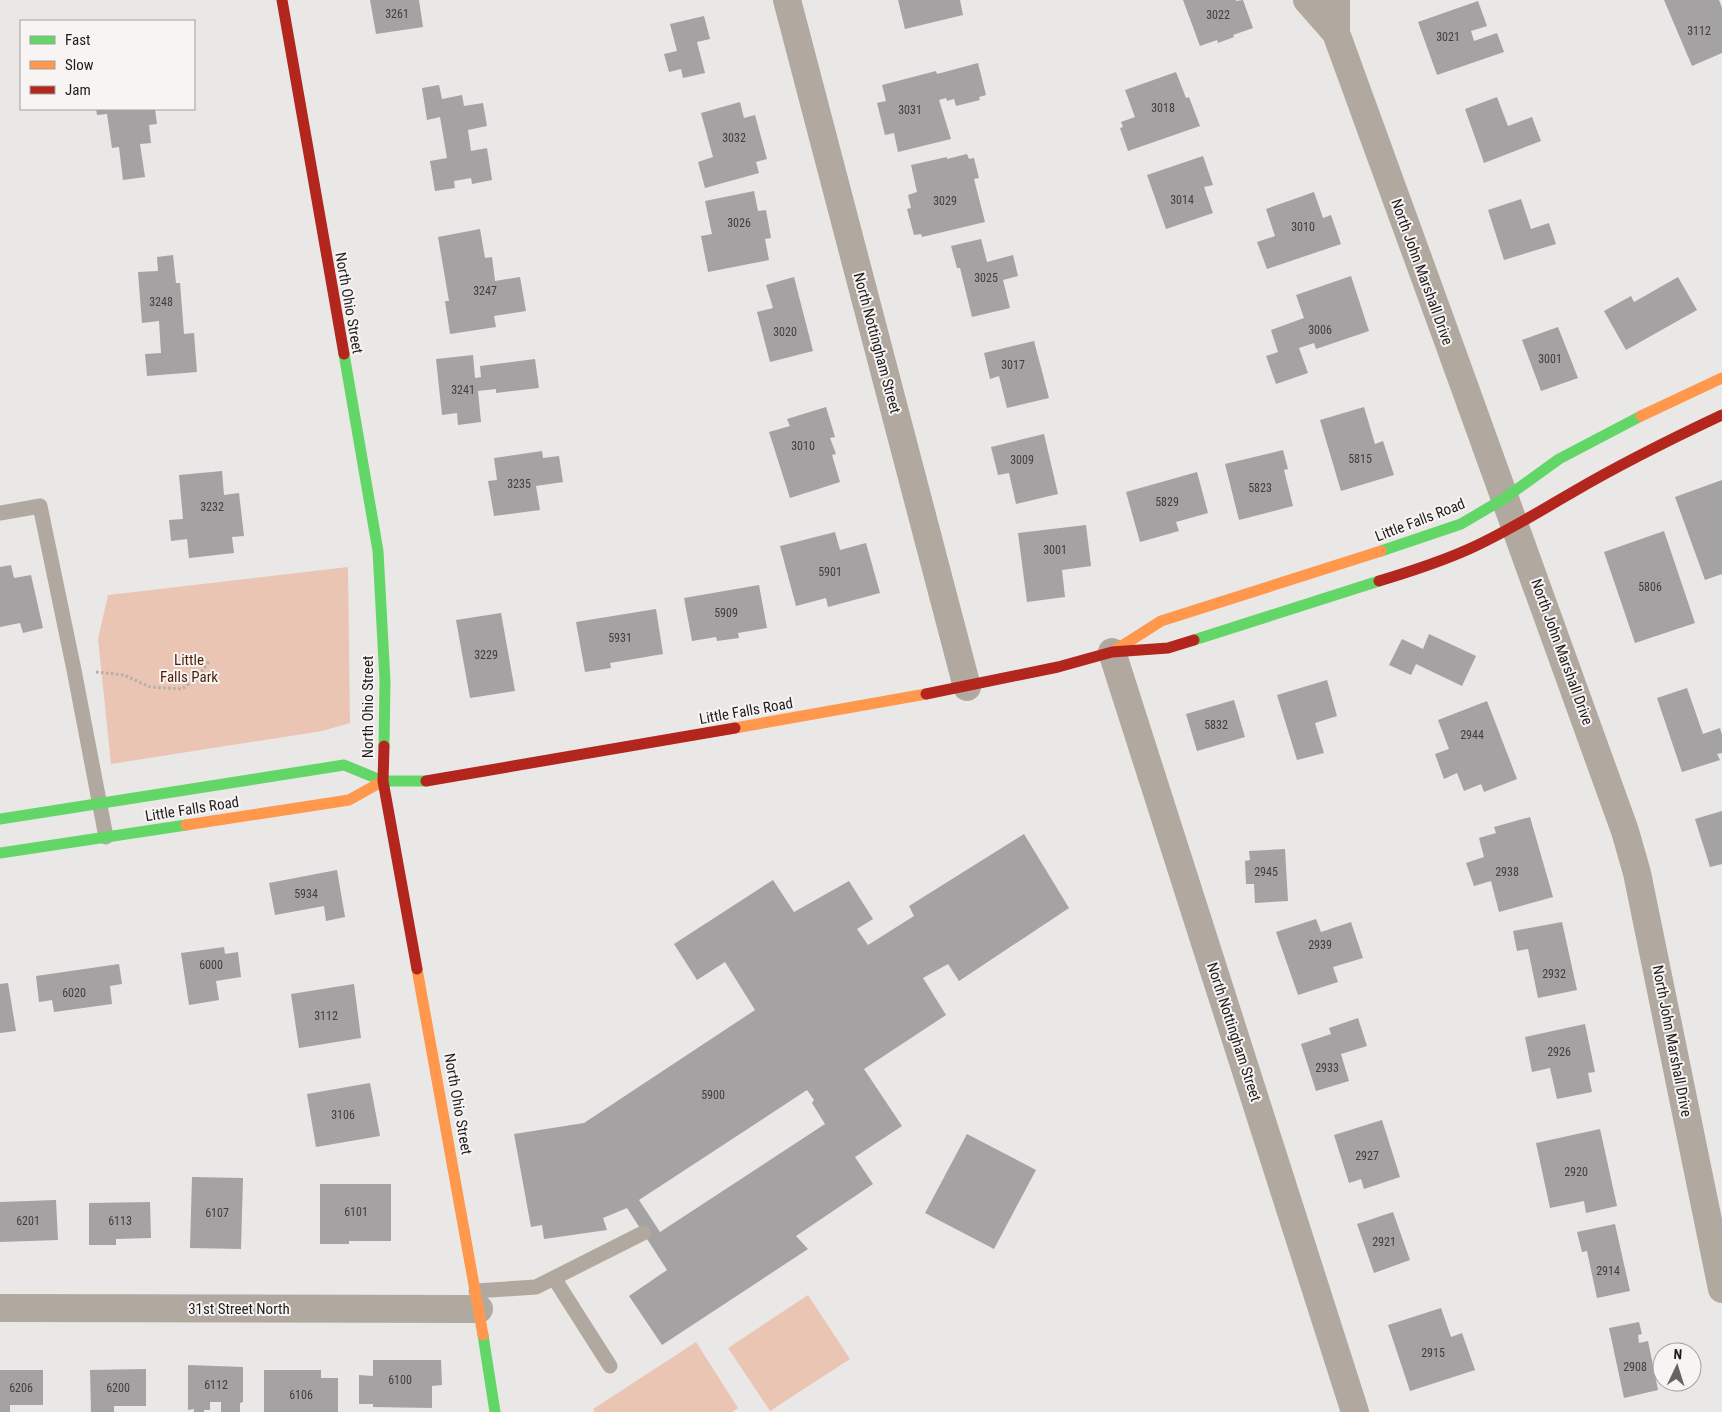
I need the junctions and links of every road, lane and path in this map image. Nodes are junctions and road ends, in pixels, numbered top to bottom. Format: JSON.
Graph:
{"nodes":[{"id":1,"x":282,"y":0,"type":"edge"},
{"id":2,"x":787,"y":0,"type":"edge"},
{"id":3,"x":1307,"y":0,"type":"edge"},
{"id":4,"x":1336,"y":0,"type":"edge"},
{"id":5,"x":1336,"y":33,"type":"junction"},
{"id":6,"x":1722,"y":378,"type":"edge"},
{"id":7,"x":1722,"y":414,"type":"edge"},
{"id":8,"x":1505,"y":498,"type":"junction"},
{"id":9,"x":0,"y":513,"type":"edge"},
{"id":10,"x":1515,"y":526,"type":"junction"},
{"id":11,"x":1112,"y":652,"type":"junction"},
{"id":12,"x":210,"y":660,"type":"dead end"},
{"id":13,"x":75,"y":674,"type":"junction"},
{"id":14,"x":967,"y":687,"type":"junction"},
{"id":15,"x":383,"y":781,"type":"junction"},
{"id":16,"x":100,"y":804,"type":"junction"},
{"id":17,"x":0,"y":819,"type":"edge"},
{"id":18,"x":106,"y":837,"type":"junction"},
{"id":19,"x":0,"y":853,"type":"edge"},
{"id":20,"x":643,"y":1233,"type":"dead end"},
{"id":21,"x":554,"y":1278,"type":"junction"},
{"id":22,"x":1722,"y":1289,"type":"edge"},
{"id":23,"x":478,"y":1300,"type":"junction"},
{"id":24,"x":0,"y":1308,"type":"edge"},
{"id":25,"x":610,"y":1366,"type":"dead end"},
{"id":26,"x":495,"y":1412,"type":"edge"},
{"id":27,"x":1355,"y":1412,"type":"edge"}],
"edges":[{"from":1,"to":15,"type":"street","name":"North Ohio Street"},
{"from":2,"to":14,"type":"street","name":"North Nottingham Street"},
{"from":3,"to":5,"type":"street","name":"North John Marshall Drive"},
{"from":4,"to":5,"type":"street","name":"North John Marshall Drive"},
{"from":5,"to":8,"type":"street","name":"North John Marshall Drive"},
{"from":6,"to":8,"type":"street","name":"Little Falls Road"},
{"from":7,"to":10,"type":"street","name":"Little Falls Road"},
{"from":8,"to":10,"type":"street","name":"North John Marshall Drive"},
{"from":8,"to":11,"type":"street","name":"Little Falls Road"},
{"from":9,"to":13,"type":"lane"},
{"from":10,"to":11,"type":"street","name":"Little Falls Road"},
{"from":10,"to":22,"type":"street","name":"North John Marshall Drive"},
{"from":11,"to":14,"type":"street","name":"Little Falls Road"},
{"from":11,"to":27,"type":"street","name":"North Nottingham Street"},
{"from":12,"to":13,"type":"path"},
{"from":13,"to":16,"type":"lane"},
{"from":14,"to":15,"type":"street","name":"Little Falls Road"},
{"from":15,"to":16,"type":"street","name":"Little Falls Road"},
{"from":15,"to":18,"type":"street","name":"Little Falls Road"},
{"from":15,"to":23,"type":"street","name":"North Ohio Street"},
{"from":16,"to":17,"type":"street","name":"Little Falls Road"},
{"from":16,"to":18,"type":"lane"},
{"from":18,"to":19,"type":"street","name":"Little Falls Road"},
{"from":20,"to":21,"type":"lane"},
{"from":21,"to":23,"type":"lane"},
{"from":21,"to":25,"type":"lane"},
{"from":23,"to":24,"type":"street","name":"31st Street North"},
{"from":23,"to":26,"type":"street","name":"North Ohio Street"}]}
